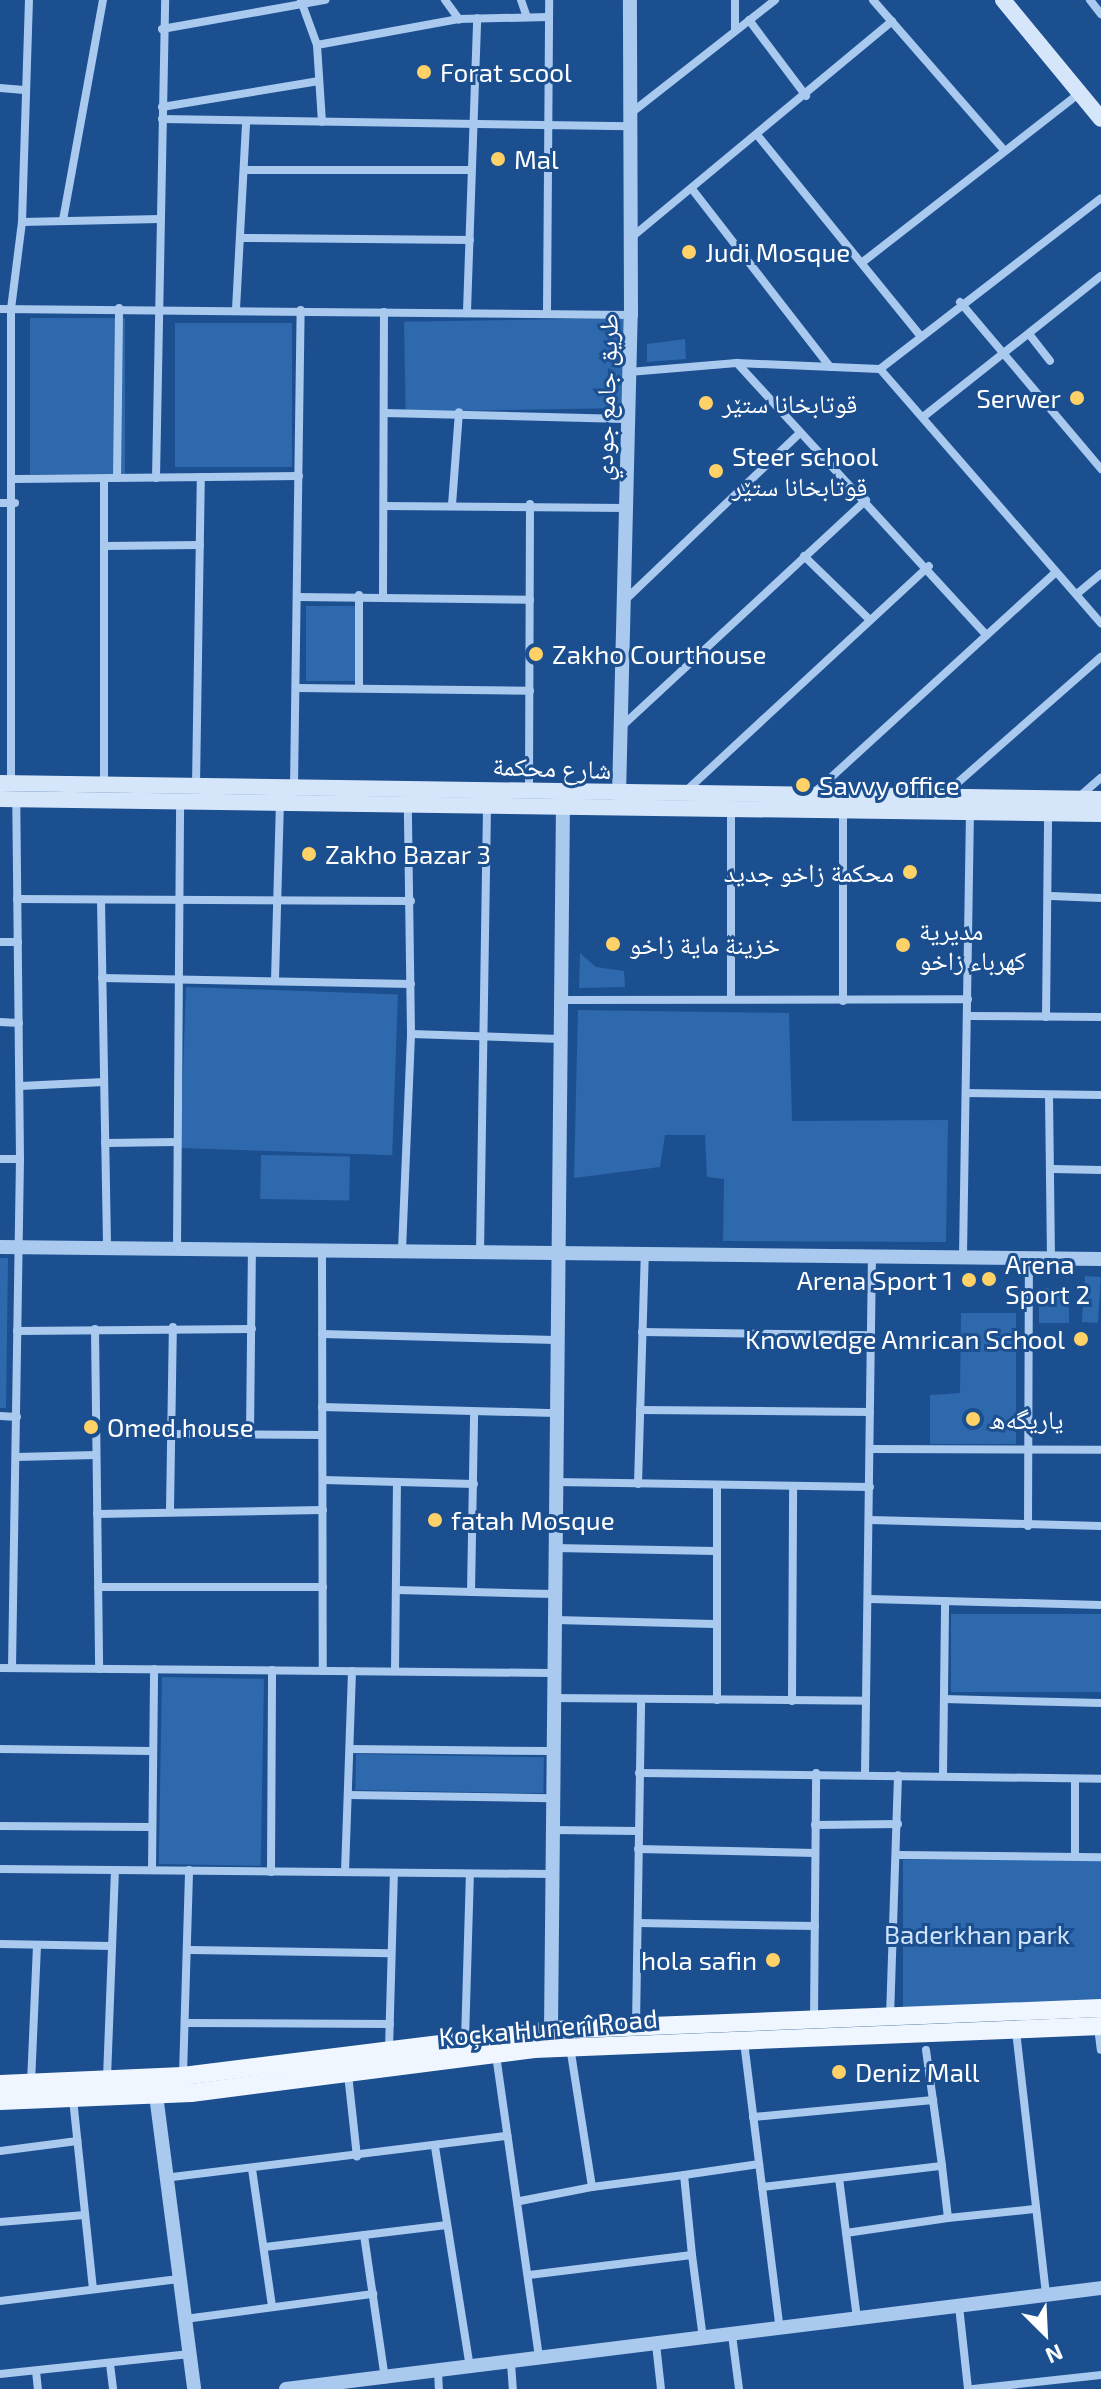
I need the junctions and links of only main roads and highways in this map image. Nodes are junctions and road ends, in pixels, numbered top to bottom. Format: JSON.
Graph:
{"nodes":[{"id":1,"x":1003,"y":0,"type":"edge"},
{"id":2,"x":1101,"y":119,"type":"edge"},
{"id":3,"x":7,"y":791,"type":"edge"},
{"id":4,"x":909,"y":793,"type":"junction"},
{"id":5,"x":1101,"y":799,"type":"edge"},
{"id":6,"x":909,"y":812,"type":"junction"},
{"id":7,"x":1101,"y":814,"type":"edge"},
{"id":8,"x":1101,"y":2008,"type":"edge"},
{"id":9,"x":1099,"y":2026,"type":"edge"},
{"id":10,"x":312,"y":2059,"type":"junction"},
{"id":11,"x":315,"y":2078,"type":"junction"},
{"id":12,"x":0,"y":2084,"type":"edge"},
{"id":13,"x":0,"y":2101,"type":"edge"}],
"edges":[{"from":1,"to":2,"type":"main road"},
{"from":3,"to":4,"type":"main road","name":"شارع محكمة"},
{"from":3,"to":6,"type":"main road","name":"شارع محكمة"},
{"from":4,"to":5,"type":"main road","name":"شارع محكمة"},
{"from":4,"to":6,"type":"main road"},
{"from":6,"to":7,"type":"main road","name":"شارع محكمة"},
{"from":8,"to":10,"type":"main road"},
{"from":9,"to":11,"type":"main road","name":"Koçka Hunerî Road"},
{"from":10,"to":11,"type":"main road"},
{"from":10,"to":12,"type":"main road"},
{"from":11,"to":13,"type":"main road","name":"Koçka Hunerî Road"}]}
